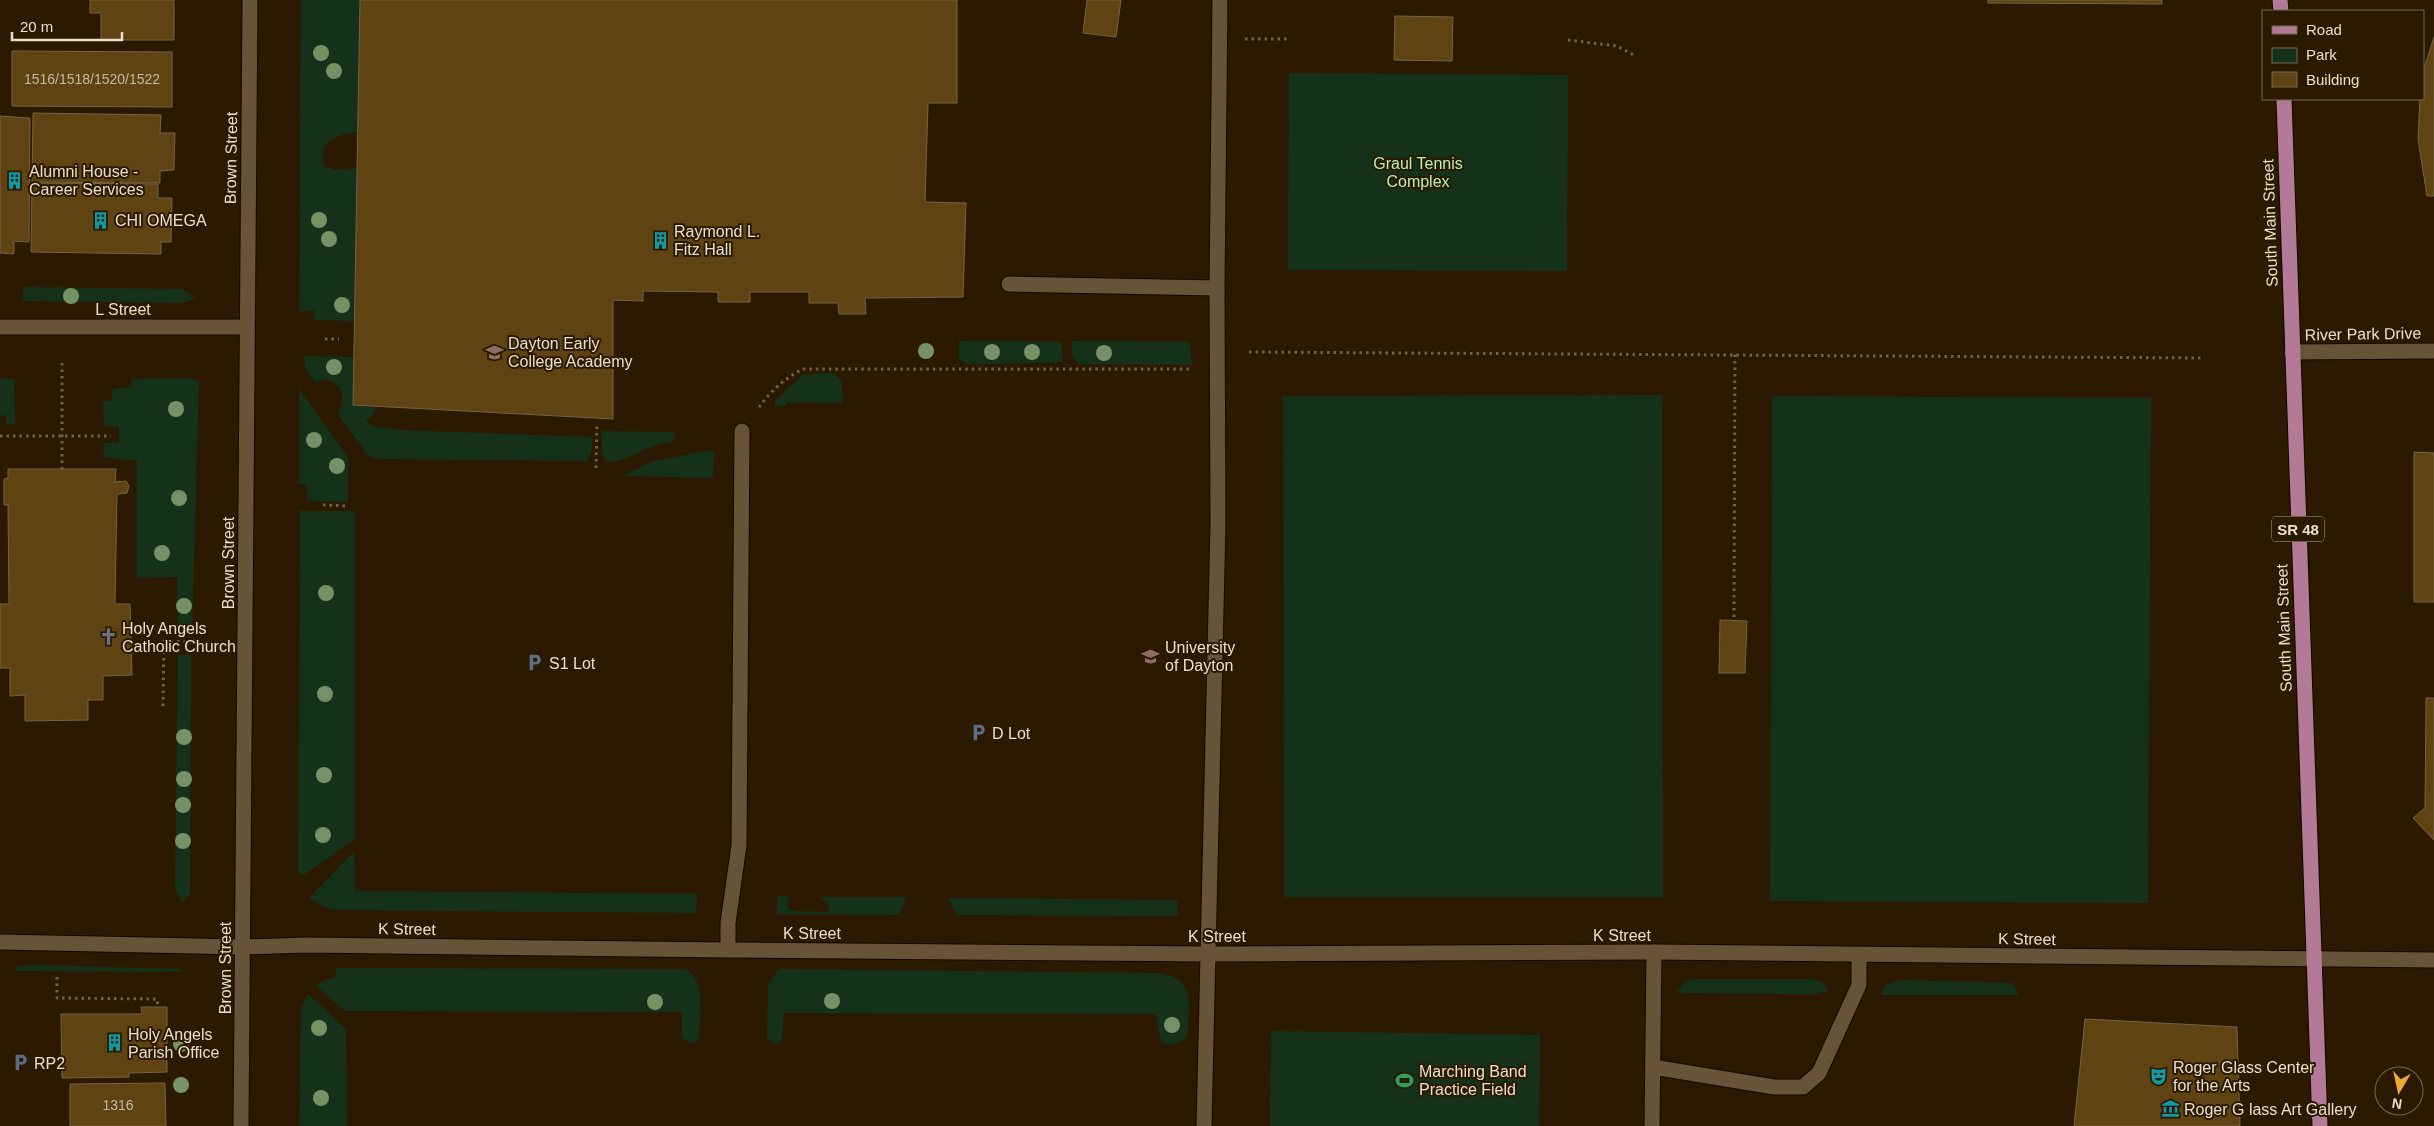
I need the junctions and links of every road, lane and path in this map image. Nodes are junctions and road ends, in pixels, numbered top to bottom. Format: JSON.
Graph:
{"nodes":[{"id":1,"x":250,"y":0,"type":"edge"},
{"id":2,"x":1220,"y":0,"type":"edge"},
{"id":3,"x":1289,"y":39,"type":"dead end"},
{"id":4,"x":1219,"y":40,"type":"junction"},
{"id":5,"x":1568,"y":40,"type":"dead end"},
{"id":6,"x":1634,"y":54,"type":"dead end"},
{"id":7,"x":2284,"y":100,"type":"edge"},
{"id":8,"x":1010,"y":284,"type":"dead end"},
{"id":9,"x":1217,"y":288,"type":"junction"},
{"id":10,"x":0,"y":327,"type":"edge"},
{"id":11,"x":247,"y":327,"type":"junction"},
{"id":12,"x":325,"y":338,"type":"dead end"},
{"id":13,"x":339,"y":339,"type":"dead end"},
{"id":14,"x":2434,"y":351,"type":"edge"},
{"id":15,"x":1250,"y":352,"type":"dead end"},
{"id":16,"x":2292,"y":352,"type":"junction"},
{"id":17,"x":1735,"y":354,"type":"junction"},
{"id":18,"x":2202,"y":358,"type":"dead end"},
{"id":19,"x":62,"y":363,"type":"dead end"},
{"id":20,"x":1189,"y":369,"type":"dead end"},
{"id":21,"x":758,"y":407,"type":"dead end"},
{"id":22,"x":596,"y":423,"type":"dead end"},
{"id":23,"x":742,"y":431,"type":"dead end"},
{"id":24,"x":0,"y":436,"type":"edge"},
{"id":25,"x":62,"y":436,"type":"junction"},
{"id":26,"x":111,"y":436,"type":"dead end"},
{"id":27,"x":596,"y":468,"type":"dead end"},
{"id":28,"x":62,"y":469,"type":"dead end"},
{"id":29,"x":323,"y":505,"type":"dead end"},
{"id":30,"x":348,"y":506,"type":"dead end"},
{"id":31,"x":1734,"y":617,"type":"dead end"},
{"id":32,"x":192,"y":642,"type":"dead end"},
{"id":33,"x":163,"y":706,"type":"dead end"},
{"id":34,"x":0,"y":942,"type":"edge"},
{"id":35,"x":243,"y":947,"type":"junction"},
{"id":36,"x":728,"y":950,"type":"junction"},
{"id":37,"x":1654,"y":952,"type":"junction"},
{"id":38,"x":1209,"y":954,"type":"junction"},
{"id":39,"x":1859,"y":954,"type":"junction"},
{"id":40,"x":2314,"y":959,"type":"junction"},
{"id":41,"x":2434,"y":960,"type":"edge"},
{"id":42,"x":57,"y":977,"type":"dead end"},
{"id":43,"x":158,"y":1007,"type":"dead end"},
{"id":44,"x":1653,"y":1067,"type":"junction"},
{"id":45,"x":241,"y":1126,"type":"edge"},
{"id":46,"x":1204,"y":1126,"type":"edge"},
{"id":47,"x":1652,"y":1126,"type":"edge"},
{"id":48,"x":2320,"y":1126,"type":"edge"}],
"edges":[{"from":1,"to":11,"type":"street","name":"Brown Street"},
{"from":2,"to":4,"type":"street"},
{"from":3,"to":4,"type":"path"},
{"from":4,"to":9,"type":"street"},
{"from":5,"to":6,"type":"path"},
{"from":7,"to":16,"type":"main road","name":"South Main Street","number":"SR 48"},
{"from":8,"to":9,"type":"street"},
{"from":9,"to":38,"type":"street"},
{"from":10,"to":11,"type":"street","name":"L Street"},
{"from":11,"to":35,"type":"street","name":"Brown Street"},
{"from":12,"to":13,"type":"path"},
{"from":14,"to":16,"type":"street","name":"River Park Drive"},
{"from":15,"to":17,"type":"path"},
{"from":16,"to":40,"type":"main road","name":"South Main Street","number":"SR 48"},
{"from":17,"to":18,"type":"path"},
{"from":17,"to":31,"type":"path"},
{"from":19,"to":25,"type":"path"},
{"from":20,"to":21,"type":"path"},
{"from":22,"to":27,"type":"path"},
{"from":23,"to":36,"type":"street"},
{"from":24,"to":25,"type":"path"},
{"from":25,"to":26,"type":"path"},
{"from":25,"to":28,"type":"path"},
{"from":29,"to":30,"type":"path"},
{"from":32,"to":33,"type":"path"},
{"from":34,"to":35,"type":"street","name":"K Street"},
{"from":35,"to":36,"type":"street","name":"K Street"},
{"from":35,"to":45,"type":"street","name":"Brown Street"},
{"from":36,"to":38,"type":"street","name":"K Street"},
{"from":37,"to":38,"type":"street","name":"K Street"},
{"from":37,"to":39,"type":"street","name":"K Street"},
{"from":37,"to":44,"type":"street"},
{"from":38,"to":46,"type":"street"},
{"from":39,"to":40,"type":"street","name":"K Street"},
{"from":39,"to":44,"type":"street"},
{"from":40,"to":41,"type":"street","name":"K Street"},
{"from":40,"to":48,"type":"main road","name":"South Main Street","number":"SR 48"},
{"from":42,"to":43,"type":"path"},
{"from":44,"to":47,"type":"street"}]}
